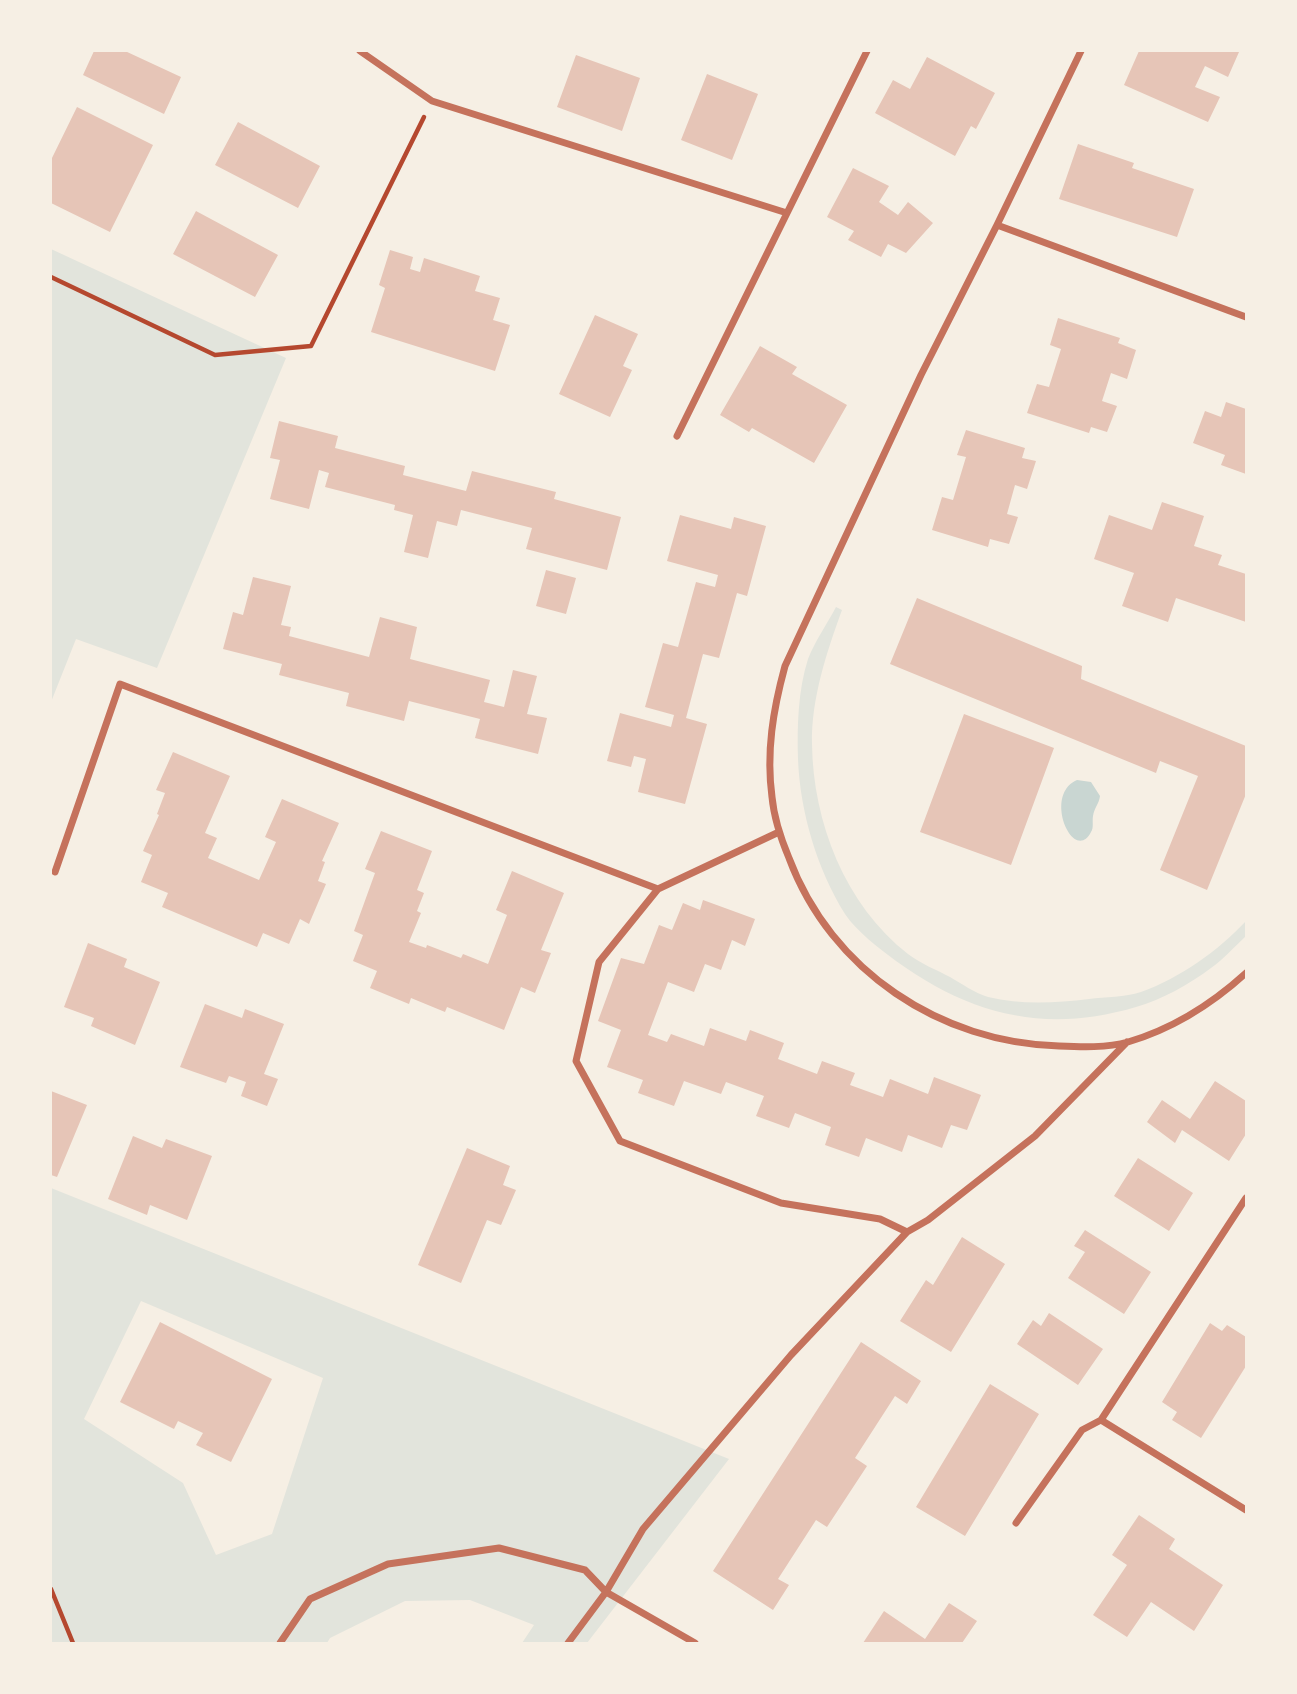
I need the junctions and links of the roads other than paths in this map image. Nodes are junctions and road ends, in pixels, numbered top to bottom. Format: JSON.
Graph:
{"nodes":[{"id":1,"x":360,"y":51,"type":"edge"},
{"id":2,"x":867,"y":51,"type":"edge"},
{"id":3,"x":1081,"y":51,"type":"edge"},
{"id":4,"x":787,"y":213,"type":"junction"},
{"id":5,"x":997,"y":225,"type":"junction"},
{"id":6,"x":1246,"y":317,"type":"edge"},
{"id":7,"x":677,"y":436,"type":"dead end"},
{"id":8,"x":779,"y":832,"type":"junction"},
{"id":9,"x":55,"y":872,"type":"dead end"},
{"id":10,"x":658,"y":889,"type":"junction"},
{"id":11,"x":1246,"y":973,"type":"edge"},
{"id":12,"x":1127,"y":1042,"type":"junction"},
{"id":13,"x":1246,"y":1198,"type":"edge"},
{"id":14,"x":907,"y":1231,"type":"junction"},
{"id":15,"x":1101,"y":1420,"type":"junction"},
{"id":16,"x":1246,"y":1510,"type":"edge"},
{"id":17,"x":1016,"y":1523,"type":"dead end"},
{"id":18,"x":606,"y":1592,"type":"junction"},
{"id":19,"x":280,"y":1643,"type":"edge"},
{"id":20,"x":568,"y":1643,"type":"edge"},
{"id":21,"x":695,"y":1643,"type":"edge"}],
"edges":[{"from":1,"to":4,"type":"street"},
{"from":2,"to":4,"type":"street"},
{"from":3,"to":5,"type":"street"},
{"from":4,"to":7,"type":"street"},
{"from":5,"to":6,"type":"street"},
{"from":5,"to":8,"type":"street"},
{"from":8,"to":10,"type":"street"},
{"from":8,"to":12,"type":"street"},
{"from":9,"to":10,"type":"street"},
{"from":10,"to":14,"type":"street"},
{"from":11,"to":12,"type":"street"},
{"from":12,"to":14,"type":"street"},
{"from":13,"to":15,"type":"street"},
{"from":14,"to":18,"type":"street"},
{"from":15,"to":16,"type":"street"},
{"from":15,"to":17,"type":"street"},
{"from":18,"to":19,"type":"street"},
{"from":18,"to":20,"type":"street"},
{"from":18,"to":21,"type":"street"}]}
